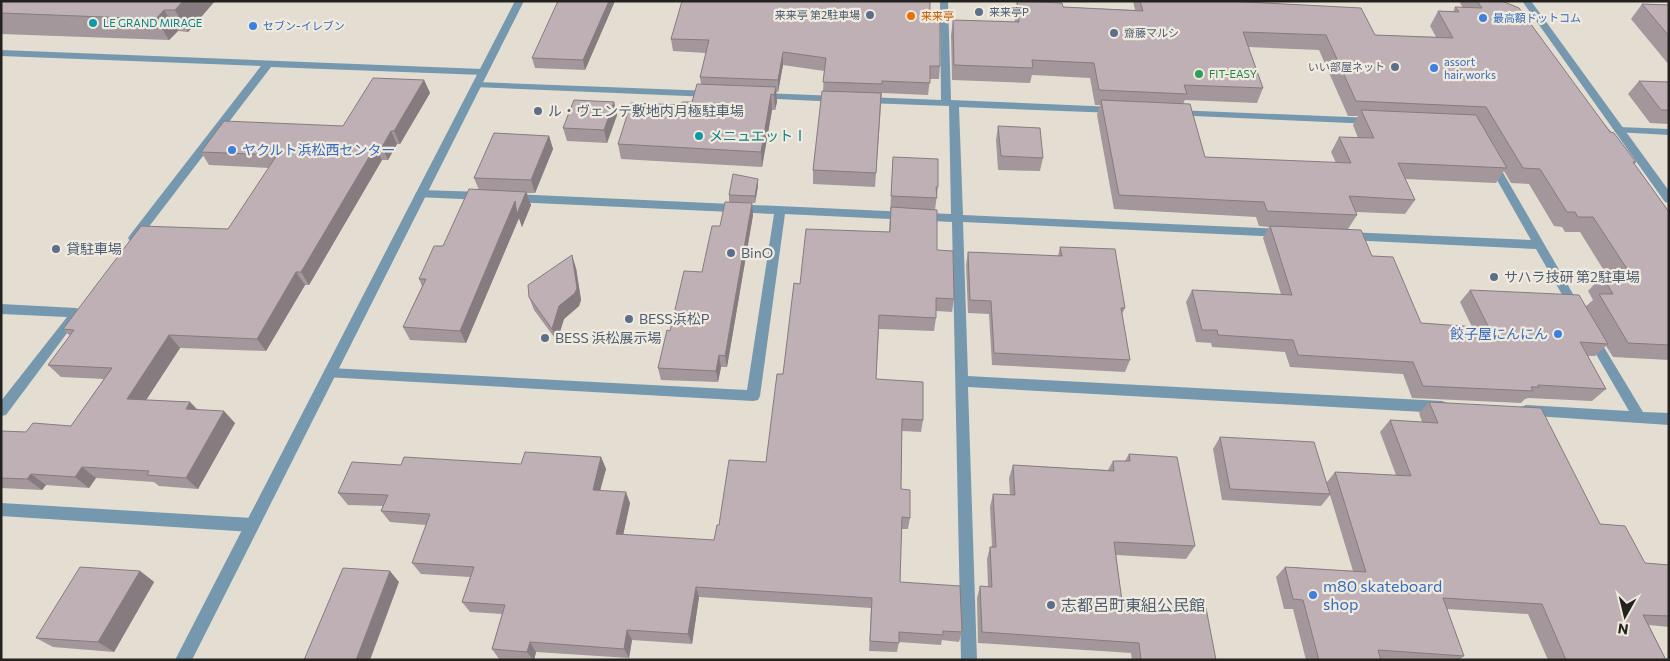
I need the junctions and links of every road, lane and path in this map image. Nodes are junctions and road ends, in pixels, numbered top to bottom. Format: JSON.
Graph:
{"nodes":[{"id":1,"x":520,"y":1,"type":"edge"},
{"id":2,"x":944,"y":1,"type":"edge"},
{"id":3,"x":1526,"y":1,"type":"edge"},
{"id":4,"x":1,"y":53,"type":"edge"},
{"id":5,"x":13,"y":53,"type":"junction"},
{"id":6,"x":1,"y":64,"type":"edge"},
{"id":7,"x":268,"y":64,"type":"junction"},
{"id":8,"x":483,"y":72,"type":"junction"},
{"id":9,"x":477,"y":84,"type":"junction"},
{"id":10,"x":724,"y":94,"type":"edge"},
{"id":11,"x":754,"y":96,"type":"edge"},
{"id":12,"x":950,"y":104,"type":"junction"},
{"id":13,"x":1130,"y":111,"type":"edge"},
{"id":14,"x":1159,"y":112,"type":"edge"},
{"id":15,"x":1383,"y":122,"type":"edge"},
{"id":16,"x":1619,"y":130,"type":"junction"},
{"id":17,"x":1669,"y":132,"type":"edge"},
{"id":18,"x":1485,"y":151,"type":"edge"},
{"id":19,"x":421,"y":194,"type":"junction"},
{"id":20,"x":1669,"y":199,"type":"edge"},
{"id":21,"x":780,"y":210,"type":"junction"},
{"id":22,"x":958,"y":218,"type":"junction"},
{"id":23,"x":1297,"y":234,"type":"edge"},
{"id":24,"x":1336,"y":236,"type":"edge"},
{"id":25,"x":1540,"y":245,"type":"junction"},
{"id":26,"x":124,"y":250,"type":"edge"},
{"id":27,"x":1,"y":309,"type":"edge"},
{"id":28,"x":330,"y":373,"type":"junction"},
{"id":29,"x":961,"y":381,"type":"junction"},
{"id":30,"x":1460,"y":408,"type":"edge"},
{"id":31,"x":1509,"y":410,"type":"edge"},
{"id":32,"x":1,"y":411,"type":"edge"},
{"id":33,"x":1639,"y":417,"type":"junction"},
{"id":34,"x":1669,"y":419,"type":"edge"},
{"id":35,"x":1,"y":510,"type":"edge"},
{"id":36,"x":252,"y":525,"type":"junction"},
{"id":37,"x":183,"y":660,"type":"edge"},
{"id":38,"x":969,"y":660,"type":"edge"}],
"edges":[{"from":1,"to":8,"type":"street"},
{"from":2,"to":12,"type":"street"},
{"from":3,"to":16,"type":"street"},
{"from":4,"to":5,"type":"street"},
{"from":5,"to":6,"type":"street"},
{"from":5,"to":7,"type":"street"},
{"from":7,"to":8,"type":"street"},
{"from":7,"to":26,"type":"street"},
{"from":8,"to":9,"type":"street"},
{"from":9,"to":10,"type":"street"},
{"from":9,"to":19,"type":"street"},
{"from":11,"to":12,"type":"street"},
{"from":12,"to":13,"type":"street"},
{"from":12,"to":22,"type":"street"},
{"from":14,"to":15,"type":"street"},
{"from":16,"to":17,"type":"street"},
{"from":16,"to":20,"type":"street"},
{"from":18,"to":25,"type":"street"},
{"from":19,"to":21,"type":"street"},
{"from":19,"to":28,"type":"street"},
{"from":21,"to":22,"type":"street"},
{"from":21,"to":28,"type":"street"},
{"from":22,"to":23,"type":"street"},
{"from":22,"to":29,"type":"street"},
{"from":24,"to":25,"type":"street"},
{"from":25,"to":33,"type":"street"},
{"from":27,"to":32,"type":"street"},
{"from":28,"to":36,"type":"street"},
{"from":29,"to":30,"type":"street"},
{"from":29,"to":38,"type":"street"},
{"from":31,"to":33,"type":"street"},
{"from":33,"to":34,"type":"street"},
{"from":35,"to":36,"type":"street"},
{"from":36,"to":37,"type":"street"}]}
